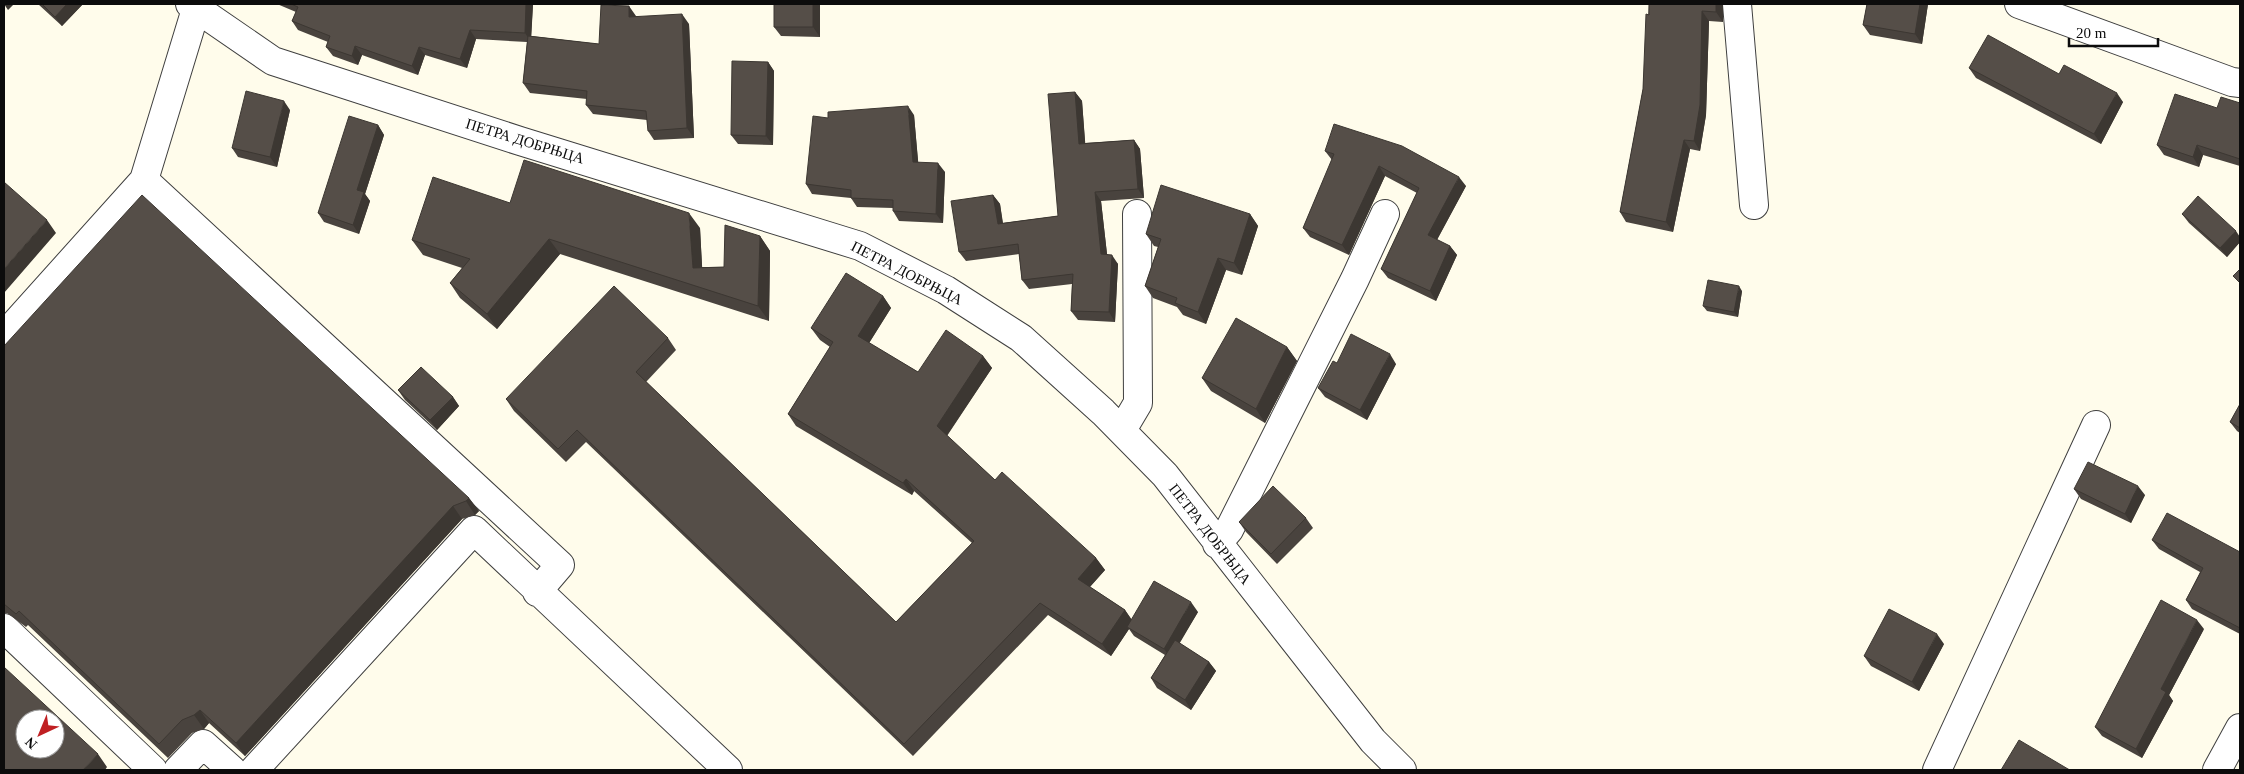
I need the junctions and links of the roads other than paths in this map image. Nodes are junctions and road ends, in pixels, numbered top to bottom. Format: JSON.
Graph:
{"nodes":[{"id":1,"x":1737,"y":4,"type":"edge"},
{"id":2,"x":2019,"y":4,"type":"edge"},
{"id":3,"x":193,"y":6,"type":"edge"},
{"id":4,"x":2240,"y":83,"type":"edge"},
{"id":5,"x":144,"y":180,"type":"junction"},
{"id":6,"x":1754,"y":205,"type":"dead end"},
{"id":7,"x":1137,"y":214,"type":"dead end"},
{"id":8,"x":1385,"y":214,"type":"dead end"},
{"id":9,"x":4,"y":336,"type":"edge"},
{"id":10,"x":2096,"y":425,"type":"dead end"},
{"id":11,"x":1122,"y":430,"type":"junction"},
{"id":12,"x":1217,"y":544,"type":"junction"},
{"id":13,"x":537,"y":592,"type":"junction"},
{"id":14,"x":4,"y":628,"type":"edge"},
{"id":15,"x":2240,"y":728,"type":"edge"},
{"id":16,"x":153,"y":770,"type":"edge"},
{"id":17,"x":178,"y":770,"type":"edge"},
{"id":18,"x":232,"y":770,"type":"edge"},
{"id":19,"x":254,"y":770,"type":"edge"},
{"id":20,"x":728,"y":770,"type":"edge"},
{"id":21,"x":1402,"y":770,"type":"edge"},
{"id":22,"x":1937,"y":770,"type":"edge"},
{"id":23,"x":2217,"y":770,"type":"edge"}],
"edges":[{"from":1,"to":6,"type":"street"},
{"from":2,"to":4,"type":"street"},
{"from":3,"to":5,"type":"street"},
{"from":3,"to":11,"type":"street","name":"ПЕТРА ДОБРЊЦА"},
{"from":5,"to":9,"type":"street"},
{"from":5,"to":13,"type":"street"},
{"from":7,"to":11,"type":"street"},
{"from":8,"to":12,"type":"street"},
{"from":10,"to":22,"type":"street"},
{"from":11,"to":12,"type":"street","name":"ПЕТРА ДОБРЊЦА"},
{"from":12,"to":21,"type":"street","name":"ПЕТРА ДОБРЊЦА"},
{"from":13,"to":19,"type":"street"},
{"from":13,"to":20,"type":"street"},
{"from":14,"to":16,"type":"street"},
{"from":15,"to":23,"type":"street"},
{"from":17,"to":18,"type":"street"}]}
